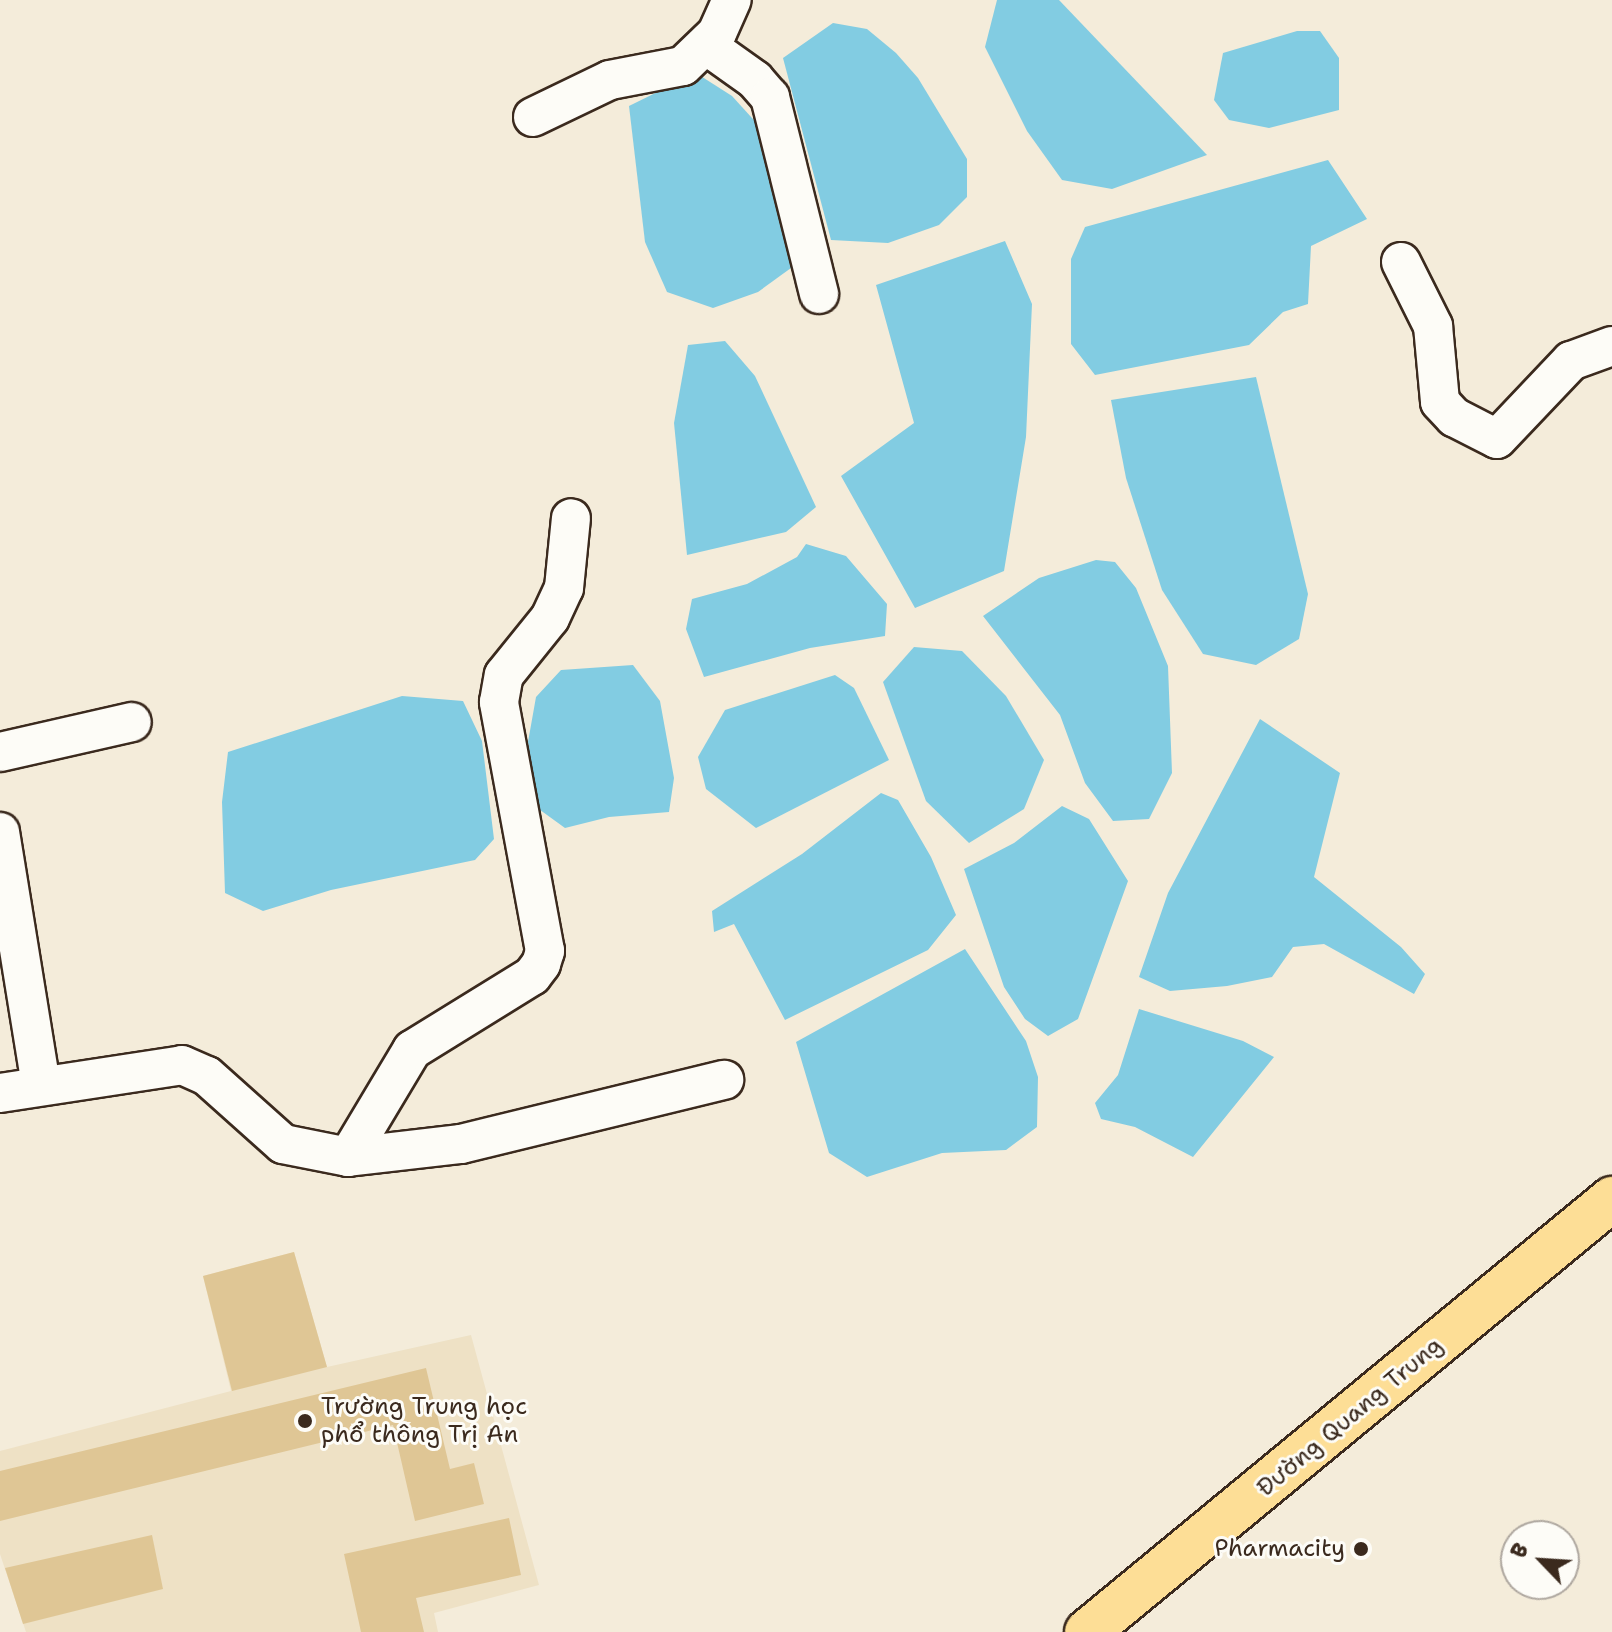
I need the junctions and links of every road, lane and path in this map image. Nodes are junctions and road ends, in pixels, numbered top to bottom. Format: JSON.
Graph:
{"nodes":[{"id":1,"x":732,"y":0,"type":"edge"},
{"id":2,"x":706,"y":45,"type":"junction"},
{"id":3,"x":533,"y":117,"type":"dead end"},
{"id":4,"x":1401,"y":262,"type":"dead end"},
{"id":5,"x":819,"y":294,"type":"dead end"},
{"id":6,"x":1612,"y":346,"type":"edge"},
{"id":7,"x":571,"y":518,"type":"dead end"},
{"id":8,"x":132,"y":722,"type":"dead end"},
{"id":9,"x":0,"y":752,"type":"edge"},
{"id":10,"x":0,"y":832,"type":"edge"},
{"id":11,"x":724,"y":1080,"type":"dead end"},
{"id":12,"x":41,"y":1084,"type":"junction"},
{"id":13,"x":0,"y":1093,"type":"edge"},
{"id":14,"x":348,"y":1157,"type":"junction"},
{"id":15,"x":1612,"y":1199,"type":"edge"},
{"id":16,"x":1087,"y":1632,"type":"edge"}],
"edges":[{"from":1,"to":2,"type":"street"},
{"from":2,"to":3,"type":"street"},
{"from":2,"to":5,"type":"street"},
{"from":4,"to":6,"type":"street"},
{"from":7,"to":14,"type":"street"},
{"from":8,"to":9,"type":"street"},
{"from":10,"to":12,"type":"street"},
{"from":11,"to":14,"type":"street"},
{"from":12,"to":13,"type":"street"},
{"from":12,"to":14,"type":"street"},
{"from":15,"to":16,"type":"main road","name":"Đường Quang Trung"}]}
